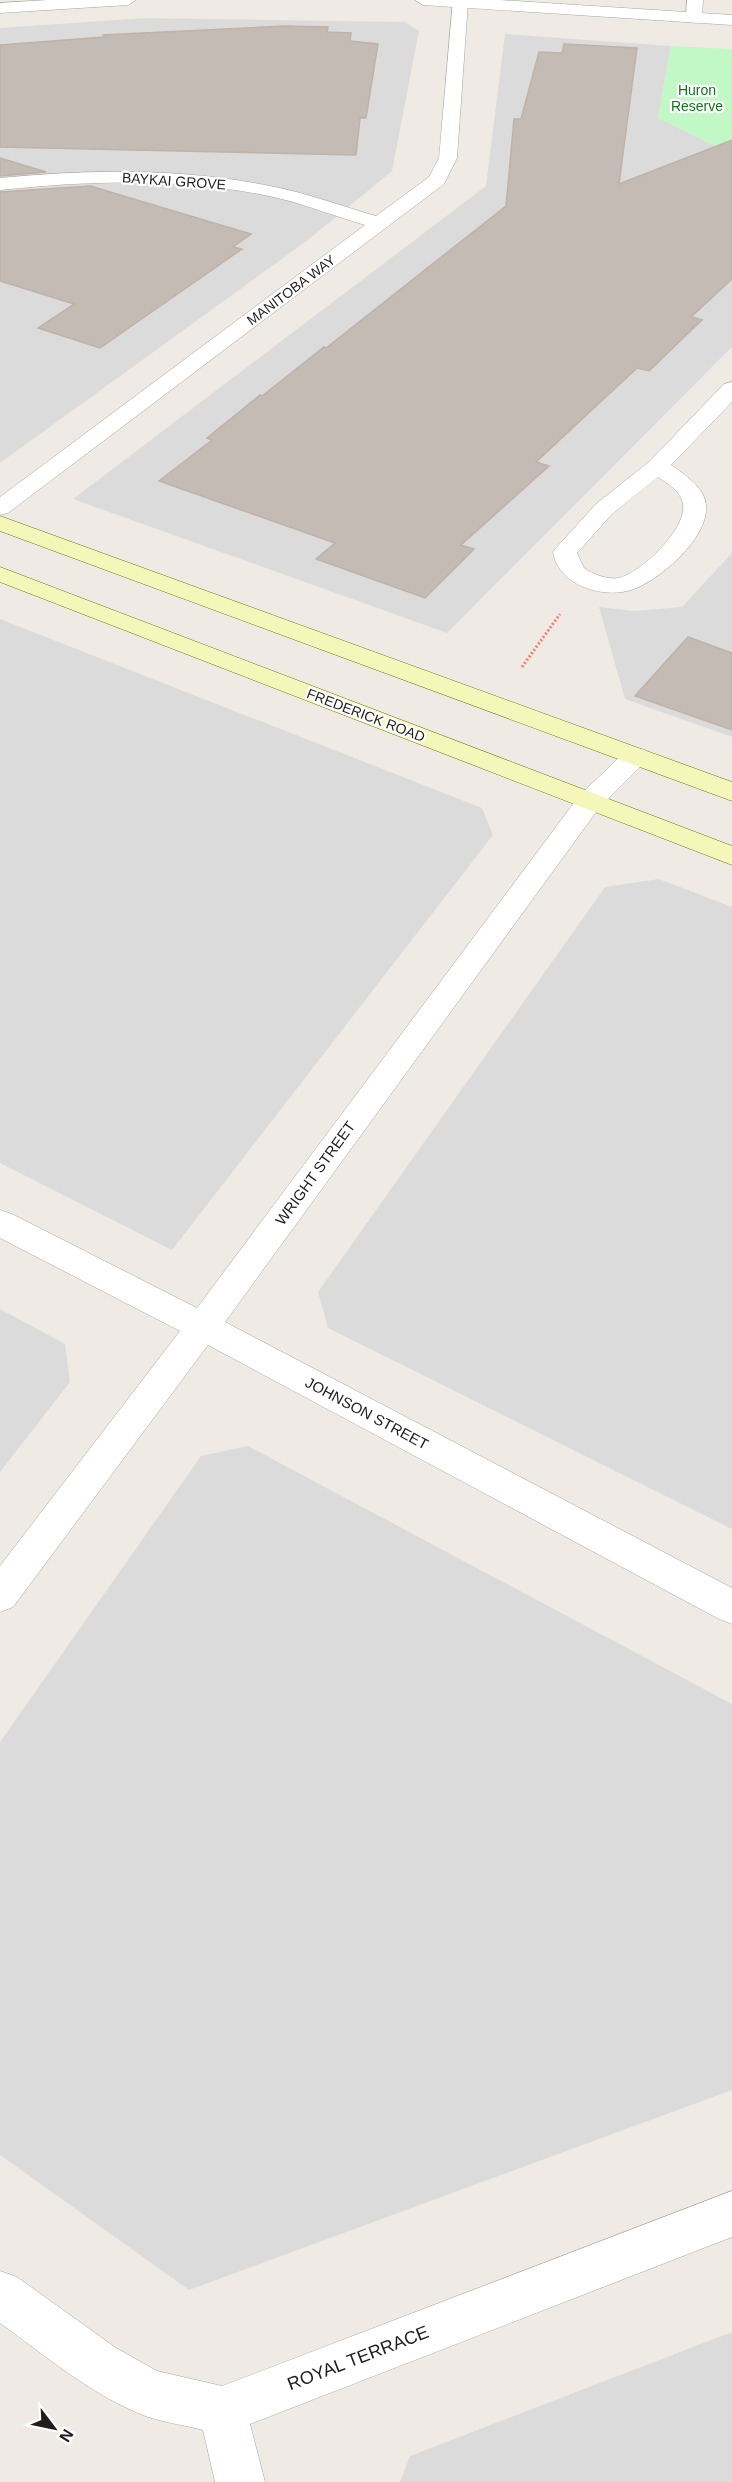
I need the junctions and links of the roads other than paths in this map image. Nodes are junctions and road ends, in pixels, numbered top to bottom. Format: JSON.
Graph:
{"nodes":[{"id":1,"x":128,"y":0,"type":"edge"},
{"id":2,"x":423,"y":0,"type":"edge"},
{"id":3,"x":695,"y":0,"type":"edge"},
{"id":4,"x":460,"y":2,"type":"junction"},
{"id":5,"x":0,"y":8,"type":"edge"},
{"id":6,"x":694,"y":18,"type":"junction"},
{"id":7,"x":732,"y":20,"type":"edge"},
{"id":8,"x":0,"y":184,"type":"edge"},
{"id":9,"x":379,"y":223,"type":"junction"},
{"id":10,"x":732,"y":389,"type":"edge"},
{"id":11,"x":658,"y":466,"type":"junction"},
{"id":12,"x":0,"y":508,"type":"edge"},
{"id":13,"x":0,"y":523,"type":"edge"},
{"id":14,"x":0,"y":574,"type":"edge"},
{"id":15,"x":636,"y":756,"type":"junction"},
{"id":16,"x":732,"y":792,"type":"edge"},
{"id":17,"x":589,"y":802,"type":"junction"},
{"id":18,"x":732,"y":856,"type":"edge"},
{"id":19,"x":0,"y":1223,"type":"edge"},
{"id":20,"x":203,"y":1326,"type":"junction"},
{"id":21,"x":0,"y":1595,"type":"edge"},
{"id":22,"x":732,"y":1607,"type":"edge"},
{"id":23,"x":732,"y":2214,"type":"edge"},
{"id":24,"x":0,"y":2294,"type":"edge"},
{"id":25,"x":222,"y":2410,"type":"junction"},
{"id":26,"x":240,"y":2482,"type":"edge"}],
"edges":[{"from":1,"to":5,"type":"street"},
{"from":2,"to":4,"type":"street"},
{"from":3,"to":6,"type":"street"},
{"from":4,"to":6,"type":"street"},
{"from":4,"to":9,"type":"street","name":"MANITOBA WAY"},
{"from":6,"to":7,"type":"street"},
{"from":8,"to":9,"type":"street","name":"BAYKAI GROVE"},
{"from":9,"to":12,"type":"street","name":"MANITOBA WAY"},
{"from":10,"to":11,"type":"street"},
{"from":11,"to":11,"type":"street"},
{"from":13,"to":15,"type":"main road"},
{"from":14,"to":17,"type":"main road","name":"FREDERICK ROAD"},
{"from":15,"to":16,"type":"main road"},
{"from":15,"to":17,"type":"street","name":"WRIGHT STREET"},
{"from":17,"to":18,"type":"main road","name":"FREDERICK ROAD"},
{"from":17,"to":20,"type":"street","name":"WRIGHT STREET"},
{"from":19,"to":20,"type":"street","name":"JOHNSON STREET"},
{"from":20,"to":21,"type":"street","name":"WRIGHT STREET"},
{"from":20,"to":22,"type":"street","name":"JOHNSON STREET"},
{"from":23,"to":25,"type":"street","name":"ROYAL TERRACE"},
{"from":24,"to":25,"type":"street"},
{"from":25,"to":26,"type":"street"}]}
